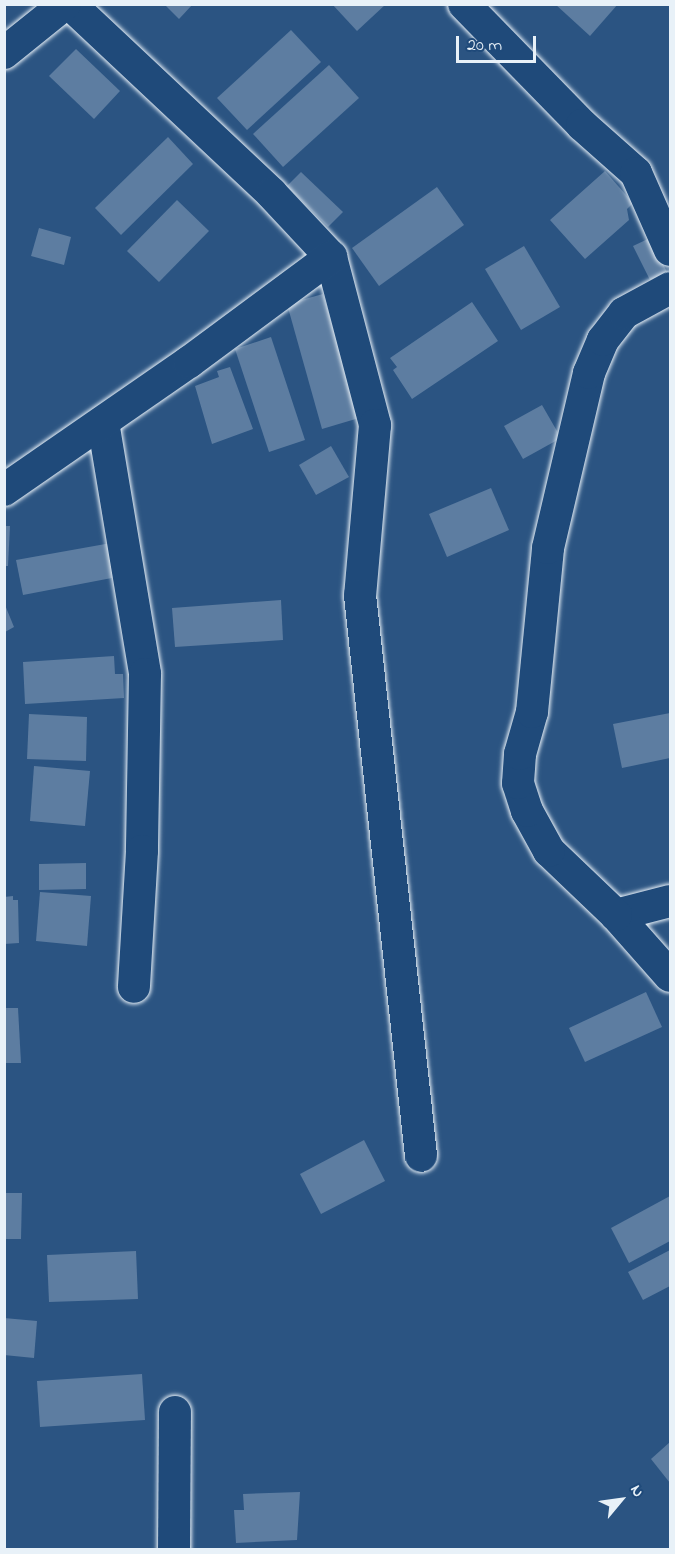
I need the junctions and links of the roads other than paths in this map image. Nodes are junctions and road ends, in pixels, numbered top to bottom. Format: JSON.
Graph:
{"nodes":[{"id":1,"x":65,"y":4,"type":"edge"},
{"id":2,"x":70,"y":4,"type":"edge"},
{"id":3,"x":464,"y":4,"type":"edge"},
{"id":4,"x":4,"y":54,"type":"edge"},
{"id":5,"x":670,"y":250,"type":"edge"},
{"id":6,"x":331,"y":257,"type":"junction"},
{"id":7,"x":670,"y":288,"type":"edge"},
{"id":8,"x":103,"y":422,"type":"junction"},
{"id":9,"x":4,"y":490,"type":"edge"},
{"id":10,"x":670,"y":901,"type":"edge"},
{"id":11,"x":616,"y":915,"type":"junction"},
{"id":12,"x":670,"y":976,"type":"edge"},
{"id":13,"x":134,"y":987,"type":"dead end"},
{"id":14,"x":421,"y":1156,"type":"dead end"},
{"id":15,"x":175,"y":1412,"type":"dead end"},
{"id":16,"x":174,"y":1550,"type":"edge"}],
"edges":[{"from":1,"to":4,"type":"street"},
{"from":2,"to":6,"type":"street"},
{"from":3,"to":5,"type":"street"},
{"from":6,"to":8,"type":"street"},
{"from":6,"to":14,"type":"street"},
{"from":7,"to":11,"type":"street"},
{"from":8,"to":9,"type":"street"},
{"from":8,"to":13,"type":"street"},
{"from":10,"to":11,"type":"street"},
{"from":11,"to":12,"type":"street"},
{"from":15,"to":16,"type":"street"}]}
